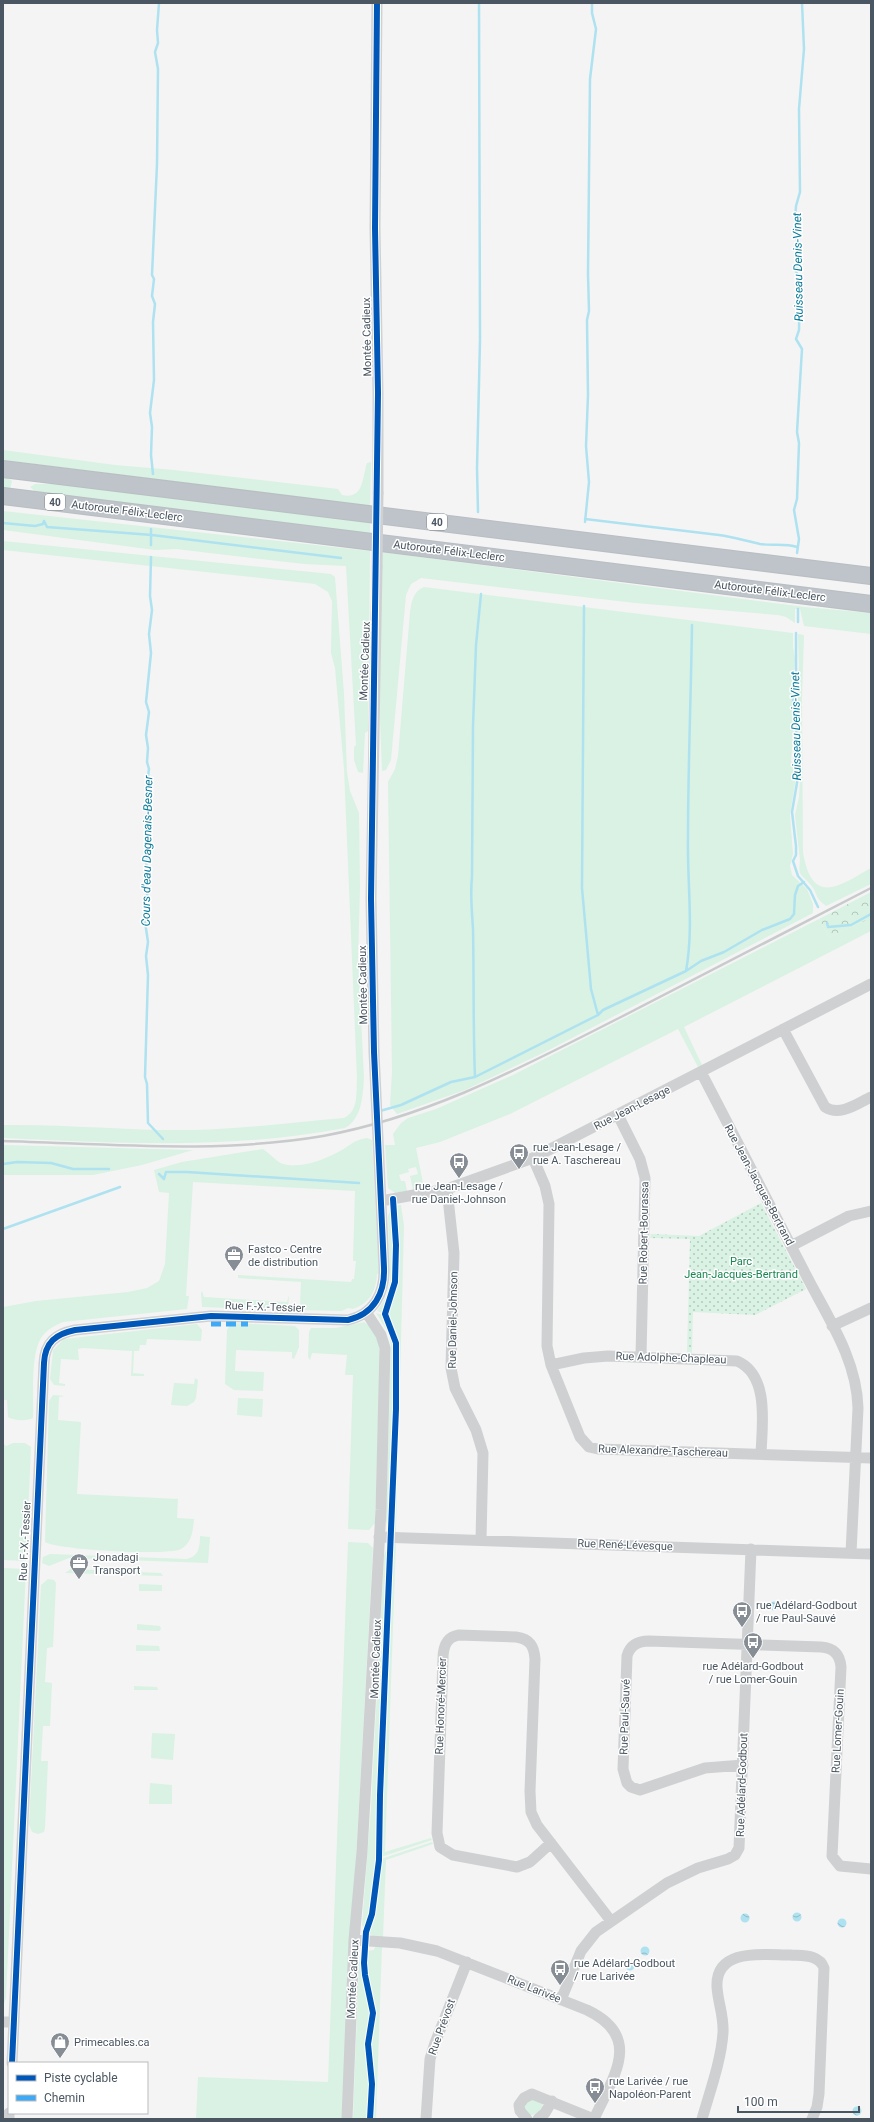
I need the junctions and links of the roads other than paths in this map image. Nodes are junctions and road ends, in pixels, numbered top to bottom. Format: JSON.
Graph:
{"nodes":[{"id":1,"x":376,"y":3,"type":"edge"},
{"id":2,"x":3,"y":469,"type":"edge"},
{"id":3,"x":3,"y":497,"type":"edge"},
{"id":4,"x":871,"y":576,"type":"edge"},
{"id":5,"x":871,"y":604,"type":"edge"},
{"id":6,"x":871,"y":984,"type":"edge"},
{"id":7,"x":783,"y":1029,"type":"junction"},
{"id":8,"x":700,"y":1072,"type":"junction"},
{"id":9,"x":871,"y":1097,"type":"edge"},
{"id":10,"x":618,"y":1115,"type":"junction"},
{"id":11,"x":533,"y":1158,"type":"junction"},
{"id":12,"x":447,"y":1189,"type":"junction"},
{"id":13,"x":381,"y":1201,"type":"junction"},
{"id":14,"x":871,"y":1211,"type":"edge"},
{"id":15,"x":791,"y":1246,"type":"junction"},
{"id":16,"x":871,"y":1308,"type":"edge"},
{"id":17,"x":366,"y":1312,"type":"junction"},
{"id":18,"x":832,"y":1326,"type":"junction"},
{"id":19,"x":641,"y":1357,"type":"junction"},
{"id":20,"x":551,"y":1365,"type":"junction"},
{"id":21,"x":761,"y":1454,"type":"junction"},
{"id":22,"x":855,"y":1457,"type":"junction"},
{"id":23,"x":871,"y":1458,"type":"edge"},
{"id":24,"x":379,"y":1537,"type":"junction"},
{"id":25,"x":480,"y":1540,"type":"junction"},
{"id":26,"x":751,"y":1549,"type":"junction"},
{"id":27,"x":851,"y":1553,"type":"junction"},
{"id":28,"x":871,"y":1554,"type":"edge"},
{"id":29,"x":747,"y":1644,"type":"junction"},
{"id":30,"x":743,"y":1765,"type":"junction"},
{"id":31,"x":550,"y":1843,"type":"junction"},
{"id":32,"x":871,"y":1869,"type":"edge"},
{"id":33,"x":611,"y":1921,"type":"junction"},
{"id":34,"x":354,"y":1940,"type":"junction"},
{"id":35,"x":468,"y":1962,"type":"junction"},
{"id":36,"x":561,"y":2000,"type":"junction"},
{"id":37,"x":8,"y":2022,"type":"edge"},
{"id":38,"x":12,"y":2062,"type":"edge"},
{"id":39,"x":552,"y":2101,"type":"junction"},
{"id":40,"x":347,"y":2119,"type":"edge"},
{"id":41,"x":426,"y":2119,"type":"edge"},
{"id":42,"x":527,"y":2119,"type":"edge"},
{"id":43,"x":538,"y":2119,"type":"edge"},
{"id":44,"x":594,"y":2119,"type":"edge"},
{"id":45,"x":702,"y":2119,"type":"edge"},
{"id":46,"x":812,"y":2119,"type":"edge"}],
"edges":[{"from":1,"to":13,"type":"street","name":"Montée Cadieux","bridge":true},
{"from":2,"to":4,"type":"highway","number":"40"},
{"from":3,"to":5,"type":"highway","name":"Autoroute Félix-Leclerc","number":"40"},
{"from":6,"to":7,"type":"street","name":"Rue Jean-Lesage"},
{"from":7,"to":8,"type":"street","name":"Rue Jean-Lesage"},
{"from":7,"to":9,"type":"street"},
{"from":8,"to":10,"type":"street","name":"Rue Jean-Lesage"},
{"from":8,"to":15,"type":"street","name":"Rue Jean-Jacques-Bertrand"},
{"from":10,"to":11,"type":"street","name":"Rue Jean-Lesage"},
{"from":10,"to":19,"type":"street","name":"Rue Robert-Bourassa"},
{"from":11,"to":12,"type":"street","name":"Rue Jean-Lesage"},
{"from":11,"to":20,"type":"street","name":"Rue Alexandre-Taschereau"},
{"from":12,"to":13,"type":"street","name":"Rue Jean-Lesage"},
{"from":12,"to":25,"type":"street","name":"Rue Daniel-Johnson"},
{"from":13,"to":17,"type":"street","name":"Montée Cadieux"},
{"from":14,"to":15,"type":"street"},
{"from":15,"to":18,"type":"street","name":"Rue Jean-Jacques-Bertrand"},
{"from":16,"to":18,"type":"street"},
{"from":17,"to":24,"type":"street","name":"Montée Cadieux"},
{"from":17,"to":37,"type":"street","name":"Rue F.-X.-Tessier"},
{"from":18,"to":22,"type":"street","name":"Rue Jean-Jacques-Bertrand"},
{"from":19,"to":20,"type":"street","name":"Rue Adolphe-Chapleau"},
{"from":19,"to":21,"type":"street","name":"Rue Adolphe-Chapleau"},
{"from":20,"to":21,"type":"street","name":"Rue Alexandre-Taschereau"},
{"from":21,"to":22,"type":"street","name":"Rue Alexandre-Taschereau"},
{"from":22,"to":23,"type":"street","name":"Rue Alexandre-Taschereau"},
{"from":22,"to":27,"type":"street","name":"Rue Jean-Jacques-Bertrand"},
{"from":24,"to":25,"type":"street","name":"Rue René-Lévesque"},
{"from":24,"to":34,"type":"street","name":"Montée Cadieux"},
{"from":25,"to":26,"type":"street","name":"Rue René-Lévesque"},
{"from":26,"to":27,"type":"street","name":"Rue René-Lévesque"},
{"from":26,"to":29,"type":"street","name":"Rue Adélard-Godbout"},
{"from":27,"to":28,"type":"street","name":"Rue René-Lévesque"},
{"from":29,"to":30,"type":"street","name":"Rue Adélard-Godbout"},
{"from":29,"to":30,"type":"street","name":"Rue Paul-Sauvé"},
{"from":29,"to":32,"type":"street","name":"Rue Lomer-Gouin"},
{"from":30,"to":33,"type":"street","name":"Rue Adélard-Godbout"},
{"from":31,"to":31,"type":"street","name":"Rue Honoré-Mercier"},
{"from":31,"to":33,"type":"street","name":"Rue Honoré-Mercier"},
{"from":33,"to":36,"type":"street","name":"Rue Adélard-Godbout"},
{"from":34,"to":35,"type":"street","name":"Rue Larivée"},
{"from":34,"to":40,"type":"street","name":"Montée Cadieux"},
{"from":35,"to":36,"type":"street","name":"Rue Larivée"},
{"from":35,"to":41,"type":"street","name":"Rue Prévost"},
{"from":36,"to":44,"type":"street","name":"Rue Larivée"},
{"from":37,"to":38,"type":"street","name":"Rue F.-X.-Tessier"},
{"from":39,"to":42,"type":"street","name":"Rue Larivée"},
{"from":39,"to":43,"type":"street"},
{"from":39,"to":44,"type":"street","name":"Rue Larivée"},
{"from":45,"to":46,"type":"street"}]}
